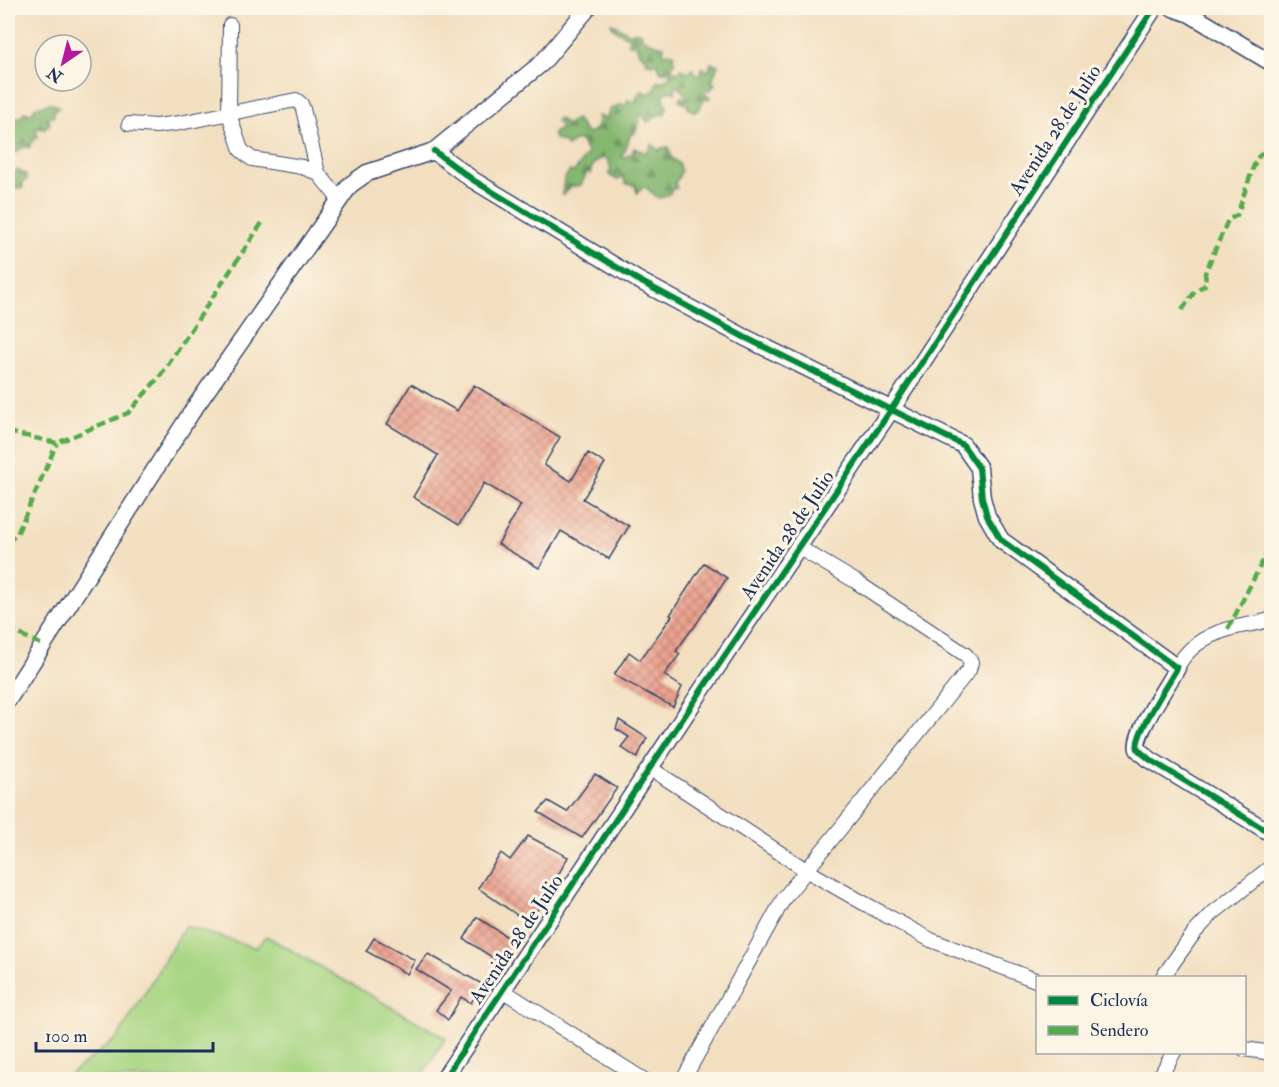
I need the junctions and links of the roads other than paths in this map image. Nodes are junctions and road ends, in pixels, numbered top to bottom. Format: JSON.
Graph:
{"nodes":[{"id":1,"x":588,"y":8,"type":"edge"},
{"id":2,"x":1154,"y":8,"type":"edge"},
{"id":3,"x":1173,"y":8,"type":"edge"},
{"id":4,"x":230,"y":25,"type":"dead end"},
{"id":5,"x":1272,"y":63,"type":"edge"},
{"id":6,"x":229,"y":114,"type":"junction"},
{"id":7,"x":129,"y":124,"type":"dead end"},
{"id":8,"x":434,"y":151,"type":"junction"},
{"id":9,"x":318,"y":173,"type":"junction"},
{"id":10,"x":339,"y":199,"type":"junction"},
{"id":11,"x":891,"y":410,"type":"junction"},
{"id":12,"x":798,"y":547,"type":"junction"},
{"id":13,"x":1272,"y":619,"type":"edge"},
{"id":14,"x":1177,"y":668,"type":"junction"},
{"id":15,"x":8,"y":700,"type":"edge"},
{"id":16,"x":650,"y":768,"type":"junction"},
{"id":17,"x":1272,"y":834,"type":"edge"},
{"id":18,"x":1272,"y":866,"type":"edge"},
{"id":19,"x":806,"y":870,"type":"junction"},
{"id":20,"x":1163,"y":976,"type":"edge"},
{"id":21,"x":1036,"y":980,"type":"edge"},
{"id":22,"x":502,"y":990,"type":"junction"},
{"id":23,"x":1246,"y":1049,"type":"edge"},
{"id":24,"x":1272,"y":1053,"type":"edge"},
{"id":25,"x":1173,"y":1054,"type":"edge"},
{"id":26,"x":444,"y":1080,"type":"edge"},
{"id":27,"x":644,"y":1080,"type":"edge"},
{"id":28,"x":683,"y":1080,"type":"edge"},
{"id":29,"x":1158,"y":1080,"type":"edge"}],
"edges":[{"from":1,"to":8,"type":"street"},
{"from":2,"to":11,"type":"street","name":"Avenida 28 de Julio"},
{"from":3,"to":5,"type":"street"},
{"from":4,"to":6,"type":"street"},
{"from":6,"to":7,"type":"street"},
{"from":6,"to":9,"type":"street"},
{"from":6,"to":9,"type":"street"},
{"from":8,"to":10,"type":"street"},
{"from":8,"to":11,"type":"street"},
{"from":9,"to":10,"type":"street"},
{"from":10,"to":15,"type":"street"},
{"from":11,"to":12,"type":"street","name":"Avenida 28 de Julio"},
{"from":11,"to":14,"type":"street"},
{"from":12,"to":16,"type":"street","name":"Avenida 28 de Julio"},
{"from":12,"to":19,"type":"street"},
{"from":13,"to":14,"type":"street"},
{"from":14,"to":17,"type":"street"},
{"from":16,"to":19,"type":"street"},
{"from":16,"to":22,"type":"street","name":"Avenida 28 de Julio"},
{"from":18,"to":20,"type":"street"},
{"from":19,"to":21,"type":"street"},
{"from":19,"to":28,"type":"street"},
{"from":22,"to":26,"type":"street","name":"Avenida 28 de Julio"},
{"from":22,"to":27,"type":"street"},
{"from":23,"to":24,"type":"street"},
{"from":25,"to":29,"type":"street"}]}
